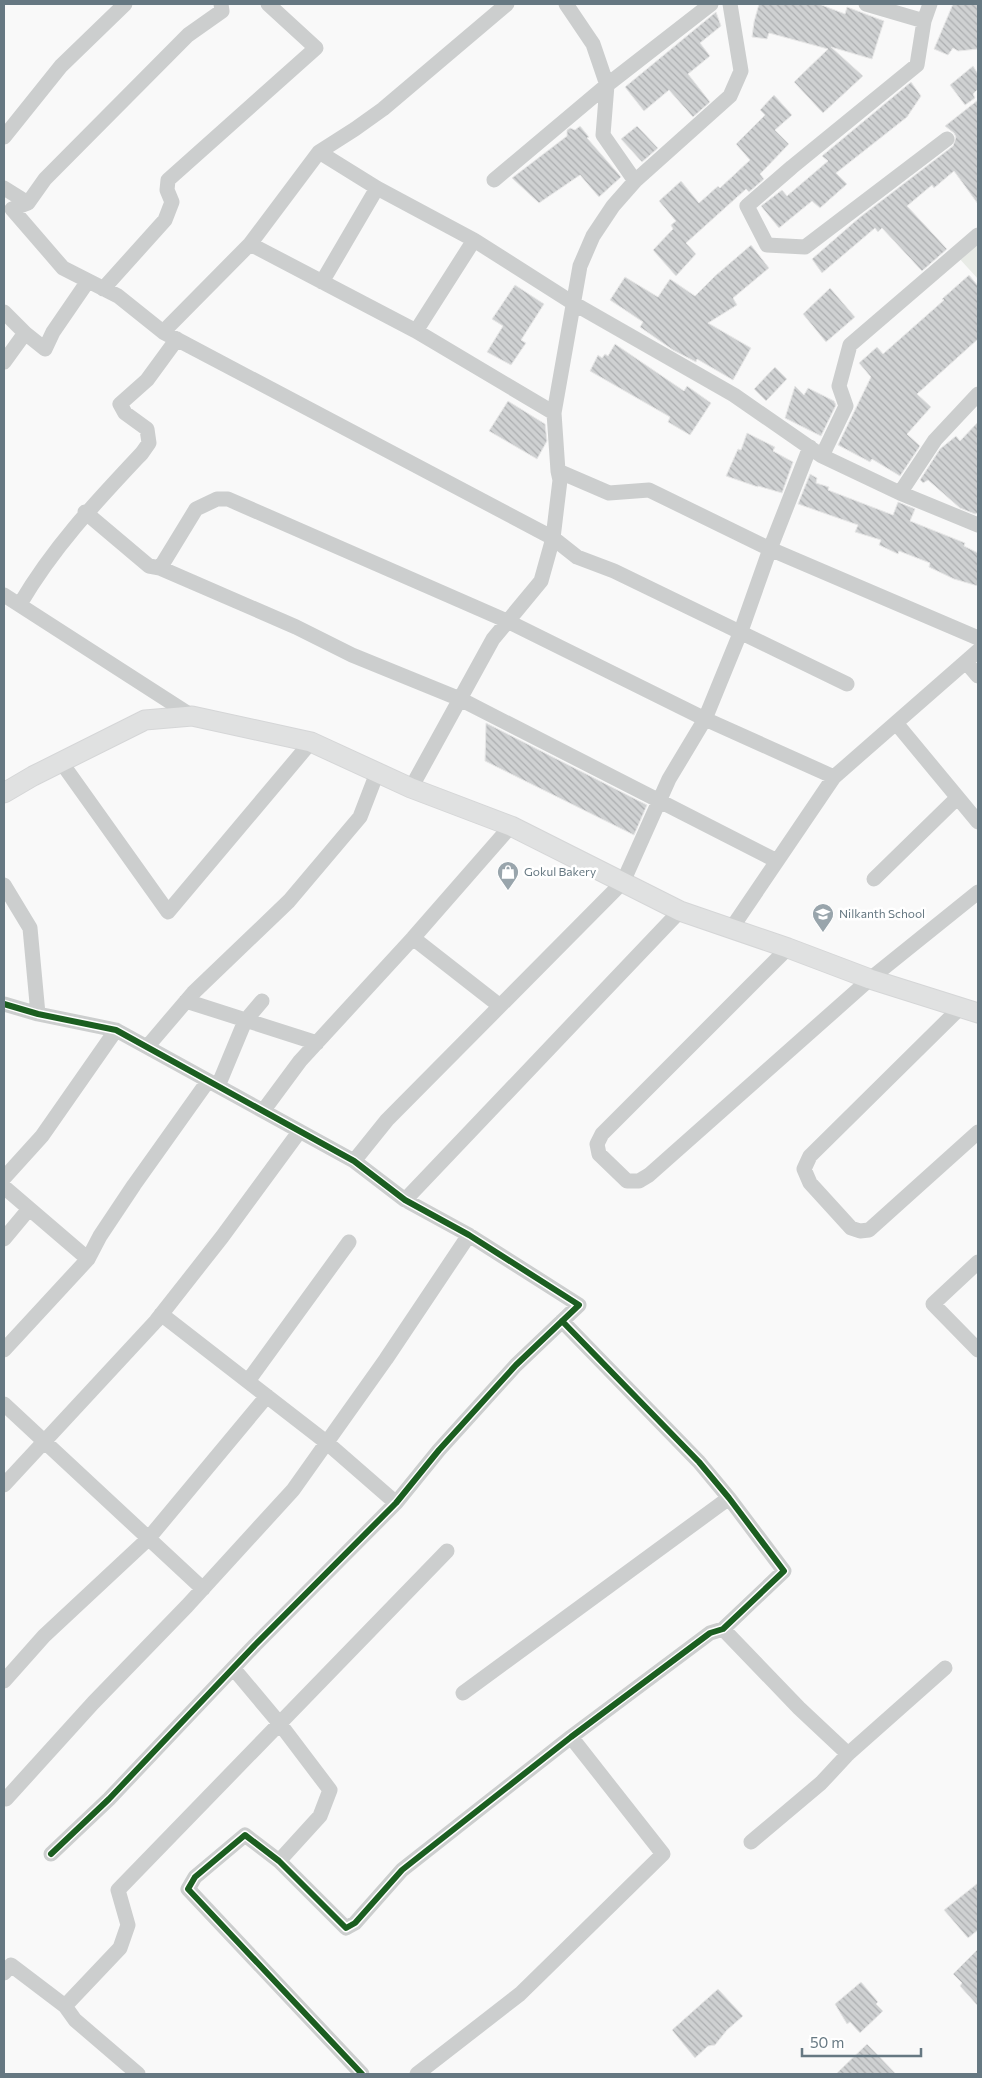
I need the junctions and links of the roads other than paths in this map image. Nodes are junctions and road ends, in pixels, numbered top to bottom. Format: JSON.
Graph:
{"nodes":[{"id":1,"x":125,"y":4,"type":"edge"},
{"id":2,"x":221,"y":4,"type":"edge"},
{"id":3,"x":268,"y":4,"type":"edge"},
{"id":4,"x":507,"y":4,"type":"edge"},
{"id":5,"x":566,"y":4,"type":"edge"},
{"id":6,"x":711,"y":4,"type":"edge"},
{"id":7,"x":730,"y":4,"type":"edge"},
{"id":8,"x":866,"y":4,"type":"edge"},
{"id":9,"x":930,"y":4,"type":"edge"},
{"id":10,"x":924,"y":21,"type":"junction"},
{"id":11,"x":607,"y":85,"type":"junction"},
{"id":12,"x":4,"y":137,"type":"edge"},
{"id":13,"x":947,"y":139,"type":"dead end"},
{"id":14,"x":319,"y":152,"type":"junction"},
{"id":15,"x":494,"y":180,"type":"dead end"},
{"id":16,"x":635,"y":181,"type":"junction"},
{"id":17,"x":4,"y":188,"type":"edge"},
{"id":18,"x":377,"y":188,"type":"junction"},
{"id":19,"x":28,"y":203,"type":"junction"},
{"id":20,"x":978,"y":235,"type":"edge"},
{"id":21,"x":474,"y":240,"type":"junction"},
{"id":22,"x":250,"y":244,"type":"junction"},
{"id":23,"x":88,"y":281,"type":"junction"},
{"id":24,"x":322,"y":282,"type":"junction"},
{"id":25,"x":103,"y":289,"type":"junction"},
{"id":26,"x":573,"y":303,"type":"junction"},
{"id":27,"x":4,"y":312,"type":"edge"},
{"id":28,"x":416,"y":331,"type":"junction"},
{"id":29,"x":26,"y":332,"type":"junction"},
{"id":30,"x":170,"y":336,"type":"junction"},
{"id":31,"x":4,"y":362,"type":"edge"},
{"id":32,"x":978,"y":394,"type":"edge"},
{"id":33,"x":554,"y":413,"type":"junction"},
{"id":34,"x":816,"y":451,"type":"junction"},
{"id":35,"x":558,"y":471,"type":"junction"},
{"id":36,"x":900,"y":493,"type":"junction"},
{"id":37,"x":85,"y":512,"type":"junction"},
{"id":38,"x":978,"y":525,"type":"edge"},
{"id":39,"x":553,"y":538,"type":"junction"},
{"id":40,"x":770,"y":549,"type":"junction"},
{"id":41,"x":160,"y":568,"type":"junction"},
{"id":42,"x":4,"y":595,"type":"edge"},
{"id":43,"x":20,"y":604,"type":"junction"},
{"id":44,"x":508,"y":621,"type":"junction"},
{"id":45,"x":741,"y":631,"type":"junction"},
{"id":46,"x":978,"y":638,"type":"edge"},
{"id":47,"x":978,"y":651,"type":"edge"},
{"id":48,"x":966,"y":662,"type":"junction"},
{"id":49,"x":978,"y":676,"type":"edge"},
{"id":50,"x":847,"y":684,"type":"dead end"},
{"id":51,"x":460,"y":699,"type":"junction"},
{"id":52,"x":192,"y":716,"type":"junction"},
{"id":53,"x":705,"y":719,"type":"junction"},
{"id":54,"x":896,"y":723,"type":"junction"},
{"id":55,"x":311,"y":742,"type":"junction"},
{"id":56,"x":61,"y":762,"type":"junction"},
{"id":57,"x":377,"y":773,"type":"junction"},
{"id":58,"x":834,"y":777,"type":"junction"},
{"id":59,"x":410,"y":788,"type":"junction"},
{"id":60,"x":4,"y":793,"type":"edge"},
{"id":61,"x":957,"y":798,"type":"junction"},
{"id":62,"x":659,"y":801,"type":"junction"},
{"id":63,"x":978,"y":822,"type":"edge"},
{"id":64,"x":511,"y":826,"type":"junction"},
{"id":65,"x":777,"y":861,"type":"junction"},
{"id":66,"x":874,"y":879,"type":"dead end"},
{"id":67,"x":623,"y":882,"type":"junction"},
{"id":68,"x":4,"y":885,"type":"edge"},
{"id":69,"x":978,"y":892,"type":"edge"},
{"id":70,"x":680,"y":910,"type":"junction"},
{"id":71,"x":731,"y":929,"type":"junction"},
{"id":72,"x":413,"y":938,"type":"junction"},
{"id":73,"x":788,"y":948,"type":"junction"},
{"id":74,"x":870,"y":979,"type":"junction"},
{"id":75,"x":186,"y":1001,"type":"junction"},
{"id":76,"x":262,"y":1001,"type":"dead end"},
{"id":77,"x":4,"y":1004,"type":"edge"},
{"id":78,"x":500,"y":1006,"type":"junction"},
{"id":79,"x":969,"y":1010,"type":"edge"},
{"id":80,"x":38,"y":1014,"type":"junction"},
{"id":81,"x":245,"y":1021,"type":"junction"},
{"id":82,"x":116,"y":1030,"type":"junction"},
{"id":83,"x":317,"y":1043,"type":"junction"},
{"id":84,"x":147,"y":1047,"type":"junction"},
{"id":85,"x":213,"y":1084,"type":"junction"},
{"id":86,"x":263,"y":1111,"type":"junction"},
{"id":87,"x":299,"y":1132,"type":"junction"},
{"id":88,"x":978,"y":1132,"type":"edge"},
{"id":89,"x":354,"y":1161,"type":"junction"},
{"id":90,"x":4,"y":1178,"type":"edge"},
{"id":91,"x":4,"y":1187,"type":"edge"},
{"id":92,"x":405,"y":1200,"type":"junction"},
{"id":93,"x":29,"y":1209,"type":"junction"},
{"id":94,"x":469,"y":1235,"type":"junction"},
{"id":95,"x":4,"y":1239,"type":"edge"},
{"id":96,"x":349,"y":1242,"type":"dead end"},
{"id":97,"x":88,"y":1259,"type":"junction"},
{"id":98,"x":978,"y":1262,"type":"edge"},
{"id":99,"x":161,"y":1314,"type":"junction"},
{"id":100,"x":562,"y":1321,"type":"junction"},
{"id":101,"x":4,"y":1350,"type":"edge"},
{"id":102,"x":978,"y":1350,"type":"edge"},
{"id":103,"x":248,"y":1381,"type":"junction"},
{"id":104,"x":267,"y":1396,"type":"junction"},
{"id":105,"x":4,"y":1404,"type":"edge"},
{"id":106,"x":45,"y":1442,"type":"junction"},
{"id":107,"x":326,"y":1442,"type":"junction"},
{"id":108,"x":4,"y":1485,"type":"edge"},
{"id":109,"x":729,"y":1498,"type":"junction"},
{"id":110,"x":396,"y":1503,"type":"junction"},
{"id":111,"x":148,"y":1539,"type":"junction"},
{"id":112,"x":447,"y":1551,"type":"dead end"},
{"id":113,"x":203,"y":1589,"type":"junction"},
{"id":114,"x":723,"y":1629,"type":"junction"},
{"id":115,"x":233,"y":1668,"type":"junction"},
{"id":116,"x":945,"y":1668,"type":"dead end"},
{"id":117,"x":4,"y":1681,"type":"edge"},
{"id":118,"x":464,"y":1693,"type":"dead end"},
{"id":119,"x":280,"y":1724,"type":"junction"},
{"id":120,"x":571,"y":1737,"type":"junction"},
{"id":121,"x":848,"y":1754,"type":"junction"},
{"id":122,"x":6,"y":1799,"type":"dead end"},
{"id":123,"x":751,"y":1842,"type":"dead end"},
{"id":124,"x":51,"y":1854,"type":"dead end"},
{"id":125,"x":279,"y":1861,"type":"junction"},
{"id":126,"x":4,"y":1973,"type":"edge"},
{"id":127,"x":65,"y":2006,"type":"junction"},
{"id":128,"x":133,"y":2072,"type":"edge"},
{"id":129,"x":362,"y":2074,"type":"edge"},
{"id":130,"x":416,"y":2074,"type":"edge"}],
"edges":[{"from":1,"to":12,"type":"street"},
{"from":2,"to":19,"type":"street"},
{"from":3,"to":25,"type":"street"},
{"from":4,"to":14,"type":"street"},
{"from":5,"to":11,"type":"street"},
{"from":6,"to":11,"type":"street"},
{"from":7,"to":16,"type":"street"},
{"from":8,"to":10,"type":"street"},
{"from":9,"to":10,"type":"street"},
{"from":10,"to":13,"type":"street"},
{"from":11,"to":15,"type":"street"},
{"from":11,"to":16,"type":"street"},
{"from":14,"to":18,"type":"street"},
{"from":14,"to":22,"type":"street"},
{"from":16,"to":26,"type":"street"},
{"from":17,"to":19,"type":"street"},
{"from":18,"to":21,"type":"street"},
{"from":18,"to":24,"type":"street"},
{"from":19,"to":23,"type":"street"},
{"from":20,"to":34,"type":"street"},
{"from":21,"to":26,"type":"street"},
{"from":21,"to":28,"type":"street"},
{"from":22,"to":24,"type":"street"},
{"from":22,"to":30,"type":"street"},
{"from":23,"to":25,"type":"street"},
{"from":23,"to":29,"type":"street"},
{"from":24,"to":28,"type":"street"},
{"from":25,"to":30,"type":"street"},
{"from":26,"to":33,"type":"street"},
{"from":26,"to":34,"type":"street"},
{"from":27,"to":29,"type":"street"},
{"from":28,"to":33,"type":"street"},
{"from":29,"to":31,"type":"street"},
{"from":30,"to":37,"type":"street"},
{"from":30,"to":39,"type":"street"},
{"from":32,"to":36,"type":"street"},
{"from":33,"to":35,"type":"street"},
{"from":34,"to":36,"type":"street"},
{"from":34,"to":40,"type":"street"},
{"from":35,"to":39,"type":"street"},
{"from":35,"to":40,"type":"street"},
{"from":36,"to":38,"type":"street"},
{"from":37,"to":41,"type":"street"},
{"from":37,"to":43,"type":"street"},
{"from":39,"to":44,"type":"street"},
{"from":39,"to":45,"type":"street"},
{"from":40,"to":45,"type":"street"},
{"from":40,"to":46,"type":"street"},
{"from":41,"to":44,"type":"street"},
{"from":41,"to":51,"type":"street"},
{"from":42,"to":43,"type":"street"},
{"from":43,"to":52,"type":"street"},
{"from":44,"to":51,"type":"street"},
{"from":44,"to":53,"type":"street"},
{"from":45,"to":50,"type":"street"},
{"from":45,"to":53,"type":"street"},
{"from":47,"to":48,"type":"street"},
{"from":48,"to":49,"type":"street"},
{"from":48,"to":54,"type":"street"},
{"from":51,"to":59,"type":"street"},
{"from":51,"to":62,"type":"street"},
{"from":52,"to":55,"type":"main road"},
{"from":52,"to":56,"type":"main road"},
{"from":53,"to":58,"type":"street"},
{"from":53,"to":62,"type":"street"},
{"from":54,"to":58,"type":"street"},
{"from":54,"to":61,"type":"street"},
{"from":55,"to":56,"type":"street"},
{"from":55,"to":57,"type":"main road"},
{"from":56,"to":60,"type":"main road"},
{"from":57,"to":59,"type":"main road"},
{"from":57,"to":75,"type":"street"},
{"from":58,"to":65,"type":"street"},
{"from":59,"to":64,"type":"main road"},
{"from":61,"to":63,"type":"street"},
{"from":61,"to":66,"type":"street"},
{"from":62,"to":65,"type":"street"},
{"from":62,"to":67,"type":"street"},
{"from":64,"to":67,"type":"main road"},
{"from":64,"to":72,"type":"street"},
{"from":65,"to":71,"type":"street"},
{"from":67,"to":70,"type":"main road"},
{"from":67,"to":78,"type":"street"},
{"from":68,"to":80,"type":"street"},
{"from":69,"to":74,"type":"street"},
{"from":70,"to":71,"type":"main road"},
{"from":70,"to":92,"type":"street"},
{"from":71,"to":73,"type":"main road"},
{"from":72,"to":78,"type":"street"},
{"from":72,"to":83,"type":"street"},
{"from":73,"to":74,"type":"main road"},
{"from":73,"to":74,"type":"street"},
{"from":74,"to":79,"type":"main road"},
{"from":75,"to":81,"type":"street"},
{"from":75,"to":84,"type":"street"},
{"from":76,"to":81,"type":"street"},
{"from":77,"to":80,"type":"street"},
{"from":78,"to":89,"type":"street"},
{"from":79,"to":88,"type":"street"},
{"from":80,"to":82,"type":"street"},
{"from":81,"to":83,"type":"street"},
{"from":81,"to":85,"type":"street"},
{"from":82,"to":84,"type":"street"},
{"from":82,"to":90,"type":"street"},
{"from":83,"to":86,"type":"street"},
{"from":84,"to":85,"type":"street"},
{"from":85,"to":86,"type":"street"},
{"from":85,"to":97,"type":"street"},
{"from":86,"to":87,"type":"street"},
{"from":87,"to":89,"type":"street"},
{"from":87,"to":99,"type":"street"},
{"from":89,"to":92,"type":"street"},
{"from":91,"to":93,"type":"street"},
{"from":92,"to":94,"type":"street"},
{"from":93,"to":95,"type":"street"},
{"from":93,"to":97,"type":"street"},
{"from":94,"to":100,"type":"street"},
{"from":94,"to":107,"type":"street"},
{"from":96,"to":103,"type":"street"},
{"from":97,"to":101,"type":"street"},
{"from":98,"to":102,"type":"street"},
{"from":99,"to":103,"type":"street"},
{"from":99,"to":106,"type":"street"},
{"from":100,"to":109,"type":"street"},
{"from":100,"to":110,"type":"street"},
{"from":103,"to":104,"type":"street"},
{"from":104,"to":107,"type":"street"},
{"from":104,"to":111,"type":"street"},
{"from":105,"to":106,"type":"street"},
{"from":106,"to":108,"type":"street"},
{"from":106,"to":111,"type":"street"},
{"from":107,"to":110,"type":"street"},
{"from":107,"to":113,"type":"street"},
{"from":109,"to":114,"type":"street"},
{"from":109,"to":118,"type":"street"},
{"from":110,"to":115,"type":"street"},
{"from":111,"to":113,"type":"street"},
{"from":111,"to":117,"type":"street"},
{"from":112,"to":119,"type":"street"},
{"from":113,"to":122,"type":"street"},
{"from":114,"to":120,"type":"street"},
{"from":114,"to":121,"type":"street"},
{"from":115,"to":119,"type":"street"},
{"from":115,"to":124,"type":"street"},
{"from":116,"to":121,"type":"street"},
{"from":119,"to":125,"type":"street"},
{"from":119,"to":127,"type":"street"},
{"from":120,"to":125,"type":"street"},
{"from":120,"to":130,"type":"street"},
{"from":121,"to":123,"type":"street"},
{"from":125,"to":129,"type":"street"},
{"from":126,"to":127,"type":"street"},
{"from":127,"to":128,"type":"street"}]}
